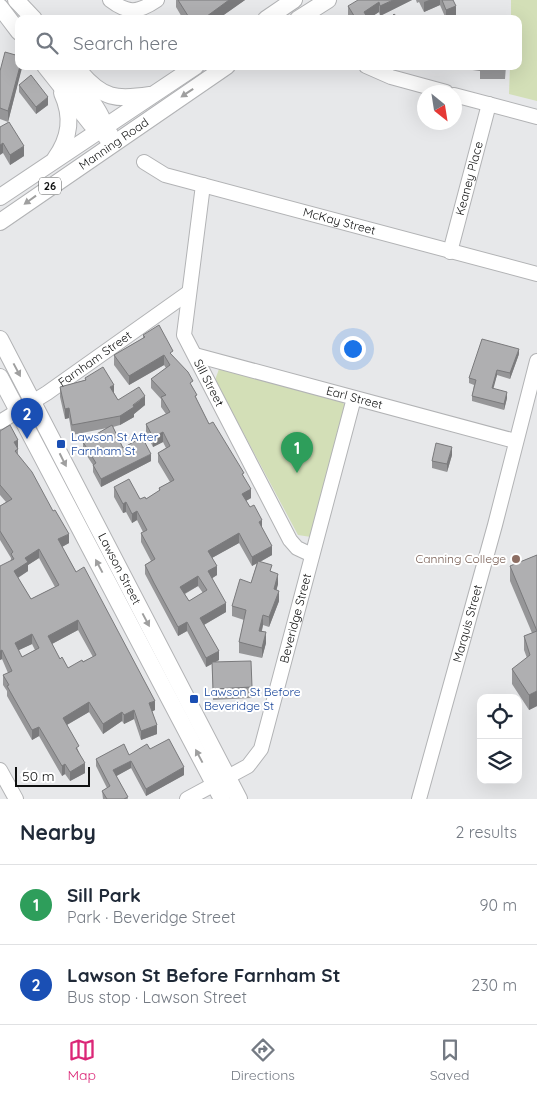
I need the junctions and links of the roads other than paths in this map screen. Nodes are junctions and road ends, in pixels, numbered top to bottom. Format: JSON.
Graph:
{"nodes":[{"id":1,"x":10,"y":0,"type":"edge"},
{"id":2,"x":16,"y":0,"type":"edge"},
{"id":3,"x":110,"y":0,"type":"edge"},
{"id":4,"x":157,"y":0,"type":"edge"},
{"id":5,"x":294,"y":0,"type":"edge"},
{"id":6,"x":328,"y":0,"type":"edge"},
{"id":7,"x":0,"y":7,"type":"edge"},
{"id":8,"x":22,"y":15,"type":"edge"},
{"id":9,"x":30,"y":15,"type":"edge"},
{"id":10,"x":272,"y":15,"type":"edge"},
{"id":11,"x":304,"y":15,"type":"edge"},
{"id":12,"x":15,"y":27,"type":"edge"},
{"id":13,"x":78,"y":70,"type":"edge"},
{"id":14,"x":190,"y":70,"type":"edge"},
{"id":15,"x":221,"y":70,"type":"edge"},
{"id":16,"x":375,"y":70,"type":"edge"},
{"id":17,"x":60,"y":74,"type":"edge"},
{"id":18,"x":420,"y":85,"type":"edge"},
{"id":19,"x":156,"y":94,"type":"junction"},
{"id":20,"x":462,"y":97,"type":"edge"},
{"id":21,"x":489,"y":104,"type":"junction"},
{"id":22,"x":537,"y":117,"type":"edge"},
{"id":23,"x":105,"y":131,"type":"junction"},
{"id":24,"x":127,"y":134,"type":"junction"},
{"id":25,"x":99,"y":152,"type":"junction"},
{"id":26,"x":144,"y":162,"type":"dead end"},
{"id":27,"x":52,"y":163,"type":"junction"},
{"id":28,"x":203,"y":186,"type":"junction"},
{"id":29,"x":0,"y":198,"type":"edge"},
{"id":30,"x":1,"y":222,"type":"edge"},
{"id":31,"x":450,"y":252,"type":"junction"},
{"id":32,"x":537,"y":274,"type":"edge"},
{"id":33,"x":188,"y":293,"type":"junction"},
{"id":34,"x":0,"y":339,"type":"edge"},
{"id":35,"x":195,"y":355,"type":"junction"},
{"id":36,"x":537,"y":361,"type":"edge"},
{"id":37,"x":0,"y":376,"type":"edge"},
{"id":38,"x":354,"y":398,"type":"junction"},
{"id":39,"x":33,"y":401,"type":"junction"},
{"id":40,"x":18,"y":410,"type":"junction"},
{"id":41,"x":0,"y":422,"type":"edge"},
{"id":42,"x":515,"y":441,"type":"junction"},
{"id":43,"x":312,"y":555,"type":"junction"},
{"id":44,"x":0,"y":770,"type":"edge"},
{"id":45,"x":221,"y":787,"type":"edge"},
{"id":46,"x":16,"y":799,"type":"edge"},
{"id":47,"x":187,"y":799,"type":"edge"},
{"id":48,"x":239,"y":799,"type":"edge"},
{"id":49,"x":419,"y":799,"type":"edge"}],
"edges":[{"from":1,"to":8,"type":"main road"},
{"from":2,"to":9,"type":"main road"},
{"from":3,"to":4,"type":"street"},
{"from":5,"to":10,"type":"main road"},
{"from":6,"to":11,"type":"main road"},
{"from":7,"to":12,"type":"main road"},
{"from":13,"to":19,"type":"main road"},
{"from":14,"to":19,"type":"main road","name":"Manning Road","number":"26"},
{"from":15,"to":24,"type":"main road","name":"Manning Road","number":"26","one_way":true},
{"from":16,"to":18,"type":"street"},
{"from":17,"to":23,"type":"main road"},
{"from":17,"to":27,"type":"main road"},
{"from":19,"to":23,"type":"main road","name":"Manning Road","number":"26"},
{"from":20,"to":21,"type":"street"},
{"from":21,"to":22,"type":"street"},
{"from":21,"to":31,"type":"street","name":"Keaney Place"},
{"from":23,"to":24,"type":"main road"},
{"from":23,"to":25,"type":"main road"},
{"from":23,"to":27,"type":"main road","name":"Manning Road","number":"26"},
{"from":24,"to":25,"type":"main road","name":"Manning Road","number":"26"},
{"from":25,"to":30,"type":"main road","name":"Manning Road","number":"26","one_way":true},
{"from":26,"to":28,"type":"street","name":"McKay Street"},
{"from":27,"to":29,"type":"main road","name":"Manning Road","number":"26"},
{"from":28,"to":31,"type":"street","name":"McKay Street"},
{"from":28,"to":33,"type":"street","name":"Sill Street"},
{"from":31,"to":32,"type":"street","name":"McKay Street"},
{"from":33,"to":35,"type":"street","name":"Sill Street"},
{"from":33,"to":39,"type":"street","name":"Farnham Street"},
{"from":34,"to":39,"type":"main road","name":"Lawson Street","one_way":true},
{"from":35,"to":38,"type":"street","name":"Earl Street"},
{"from":35,"to":43,"type":"street","name":"Sill Street"},
{"from":36,"to":42,"type":"street","name":"Marquis Street"},
{"from":37,"to":40,"type":"main road","name":"Lawson Street"},
{"from":38,"to":42,"type":"street","name":"Earl Street"},
{"from":38,"to":43,"type":"street","name":"Beveridge Street"},
{"from":39,"to":40,"type":"street","name":"Farnham Street"},
{"from":39,"to":45,"type":"main road","name":"Lawson Street","one_way":true},
{"from":40,"to":41,"type":"street","name":"Farnham Street"},
{"from":45,"to":40,"type":"main road","name":"Lawson Street","one_way":true},
{"from":42,"to":49,"type":"street","name":"Marquis Street"},
{"from":43,"to":45,"type":"street","name":"Beveridge Street"},
{"from":44,"to":46,"type":"street"},
{"from":45,"to":47,"type":"street","name":"Beveridge Street"},
{"from":45,"to":48,"type":"main road","name":"Lawson Street"}]}
